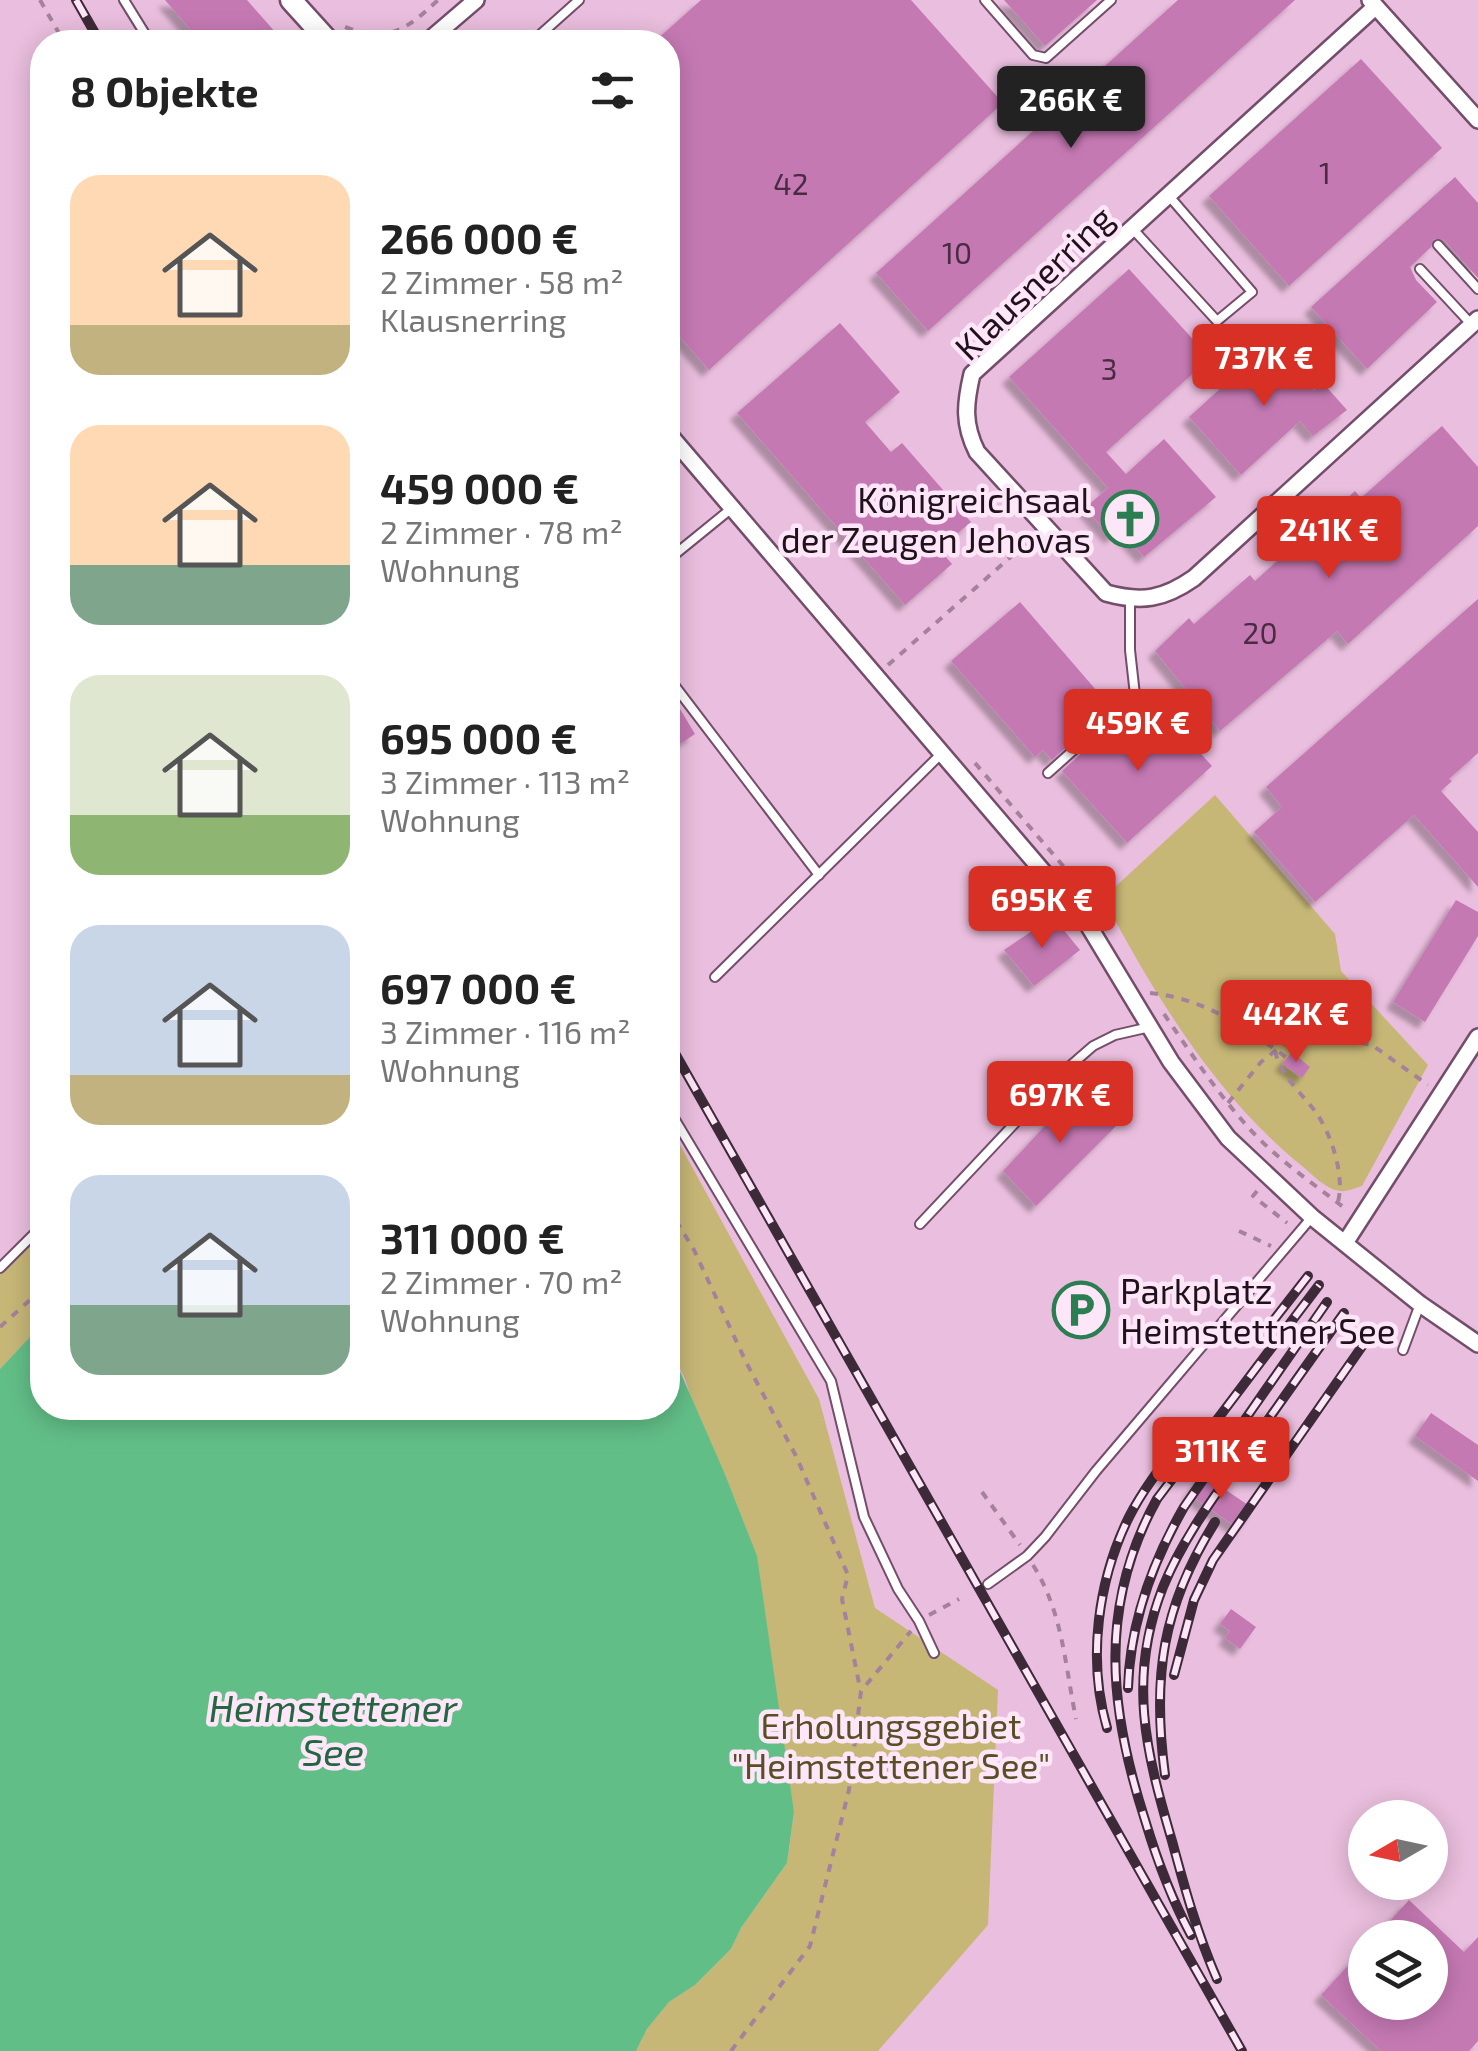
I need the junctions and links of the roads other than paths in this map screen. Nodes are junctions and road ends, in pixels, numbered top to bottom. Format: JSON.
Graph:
{"nodes":[{"id":1,"x":124,"y":0,"type":"edge"},
{"id":2,"x":291,"y":0,"type":"edge"},
{"id":3,"x":476,"y":0,"type":"edge"},
{"id":4,"x":580,"y":0,"type":"edge"},
{"id":5,"x":985,"y":0,"type":"edge"},
{"id":6,"x":1111,"y":0,"type":"edge"},
{"id":7,"x":1372,"y":3,"type":"edge"},
{"id":8,"x":143,"y":30,"type":"edge"},
{"id":9,"x":318,"y":30,"type":"edge"},
{"id":10,"x":441,"y":30,"type":"edge"},
{"id":11,"x":546,"y":30,"type":"edge"},
{"id":12,"x":1478,"y":120,"type":"edge"},
{"id":13,"x":1168,"y":194,"type":"junction"},
{"id":14,"x":1132,"y":227,"type":"junction"},
{"id":15,"x":1438,"y":244,"type":"dead end"},
{"id":16,"x":1420,"y":268,"type":"dead end"},
{"id":17,"x":1478,"y":289,"type":"edge"},
{"id":18,"x":1475,"y":322,"type":"edge"},
{"id":19,"x":680,"y":447,"type":"edge"},
{"id":20,"x":732,"y":508,"type":"junction"},
{"id":21,"x":680,"y":550,"type":"edge"},
{"id":22,"x":1130,"y":600,"type":"junction"},
{"id":23,"x":680,"y":693,"type":"edge"},
{"id":24,"x":943,"y":752,"type":"junction"},
{"id":25,"x":1048,"y":774,"type":"dead end"},
{"id":26,"x":819,"y":875,"type":"junction"},
{"id":27,"x":715,"y":976,"type":"dead end"},
{"id":28,"x":1150,"y":1027,"type":"junction"},
{"id":29,"x":1478,"y":1037,"type":"edge"},
{"id":30,"x":680,"y":1128,"type":"edge"},
{"id":31,"x":1312,"y":1217,"type":"junction"},
{"id":32,"x":920,"y":1224,"type":"dead end"},
{"id":33,"x":30,"y":1238,"type":"edge"},
{"id":34,"x":1345,"y":1243,"type":"junction"},
{"id":35,"x":0,"y":1268,"type":"edge"},
{"id":36,"x":1420,"y":1304,"type":"junction"},
{"id":37,"x":1478,"y":1344,"type":"edge"},
{"id":38,"x":1404,"y":1350,"type":"dead end"},
{"id":39,"x":988,"y":1584,"type":"dead end"},
{"id":40,"x":934,"y":1653,"type":"dead end"}],
"edges":[{"from":1,"to":8,"type":"lane"},
{"from":2,"to":9,"type":"street"},
{"from":3,"to":10,"type":"street"},
{"from":4,"to":11,"type":"lane"},
{"from":5,"to":6,"type":"lane"},
{"from":7,"to":12,"type":"street","name":"Klausnerring"},
{"from":7,"to":13,"type":"street","name":"Klausnerring"},
{"from":13,"to":14,"type":"street","name":"Klausnerring"},
{"from":13,"to":14,"type":"lane"},
{"from":14,"to":22,"type":"street","name":"Klausnerring"},
{"from":15,"to":17,"type":"lane"},
{"from":16,"to":18,"type":"lane"},
{"from":18,"to":22,"type":"street"},
{"from":19,"to":20,"type":"street"},
{"from":20,"to":21,"type":"lane"},
{"from":20,"to":24,"type":"street"},
{"from":22,"to":25,"type":"lane"},
{"from":23,"to":26,"type":"lane"},
{"from":24,"to":26,"type":"lane"},
{"from":24,"to":28,"type":"street"},
{"from":26,"to":27,"type":"lane"},
{"from":28,"to":31,"type":"street"},
{"from":28,"to":32,"type":"lane"},
{"from":29,"to":34,"type":"street"},
{"from":30,"to":40,"type":"lane"},
{"from":31,"to":34,"type":"street"},
{"from":31,"to":39,"type":"lane"},
{"from":33,"to":35,"type":"lane"},
{"from":34,"to":36,"type":"street"},
{"from":36,"to":37,"type":"street"},
{"from":36,"to":38,"type":"lane"}]}
